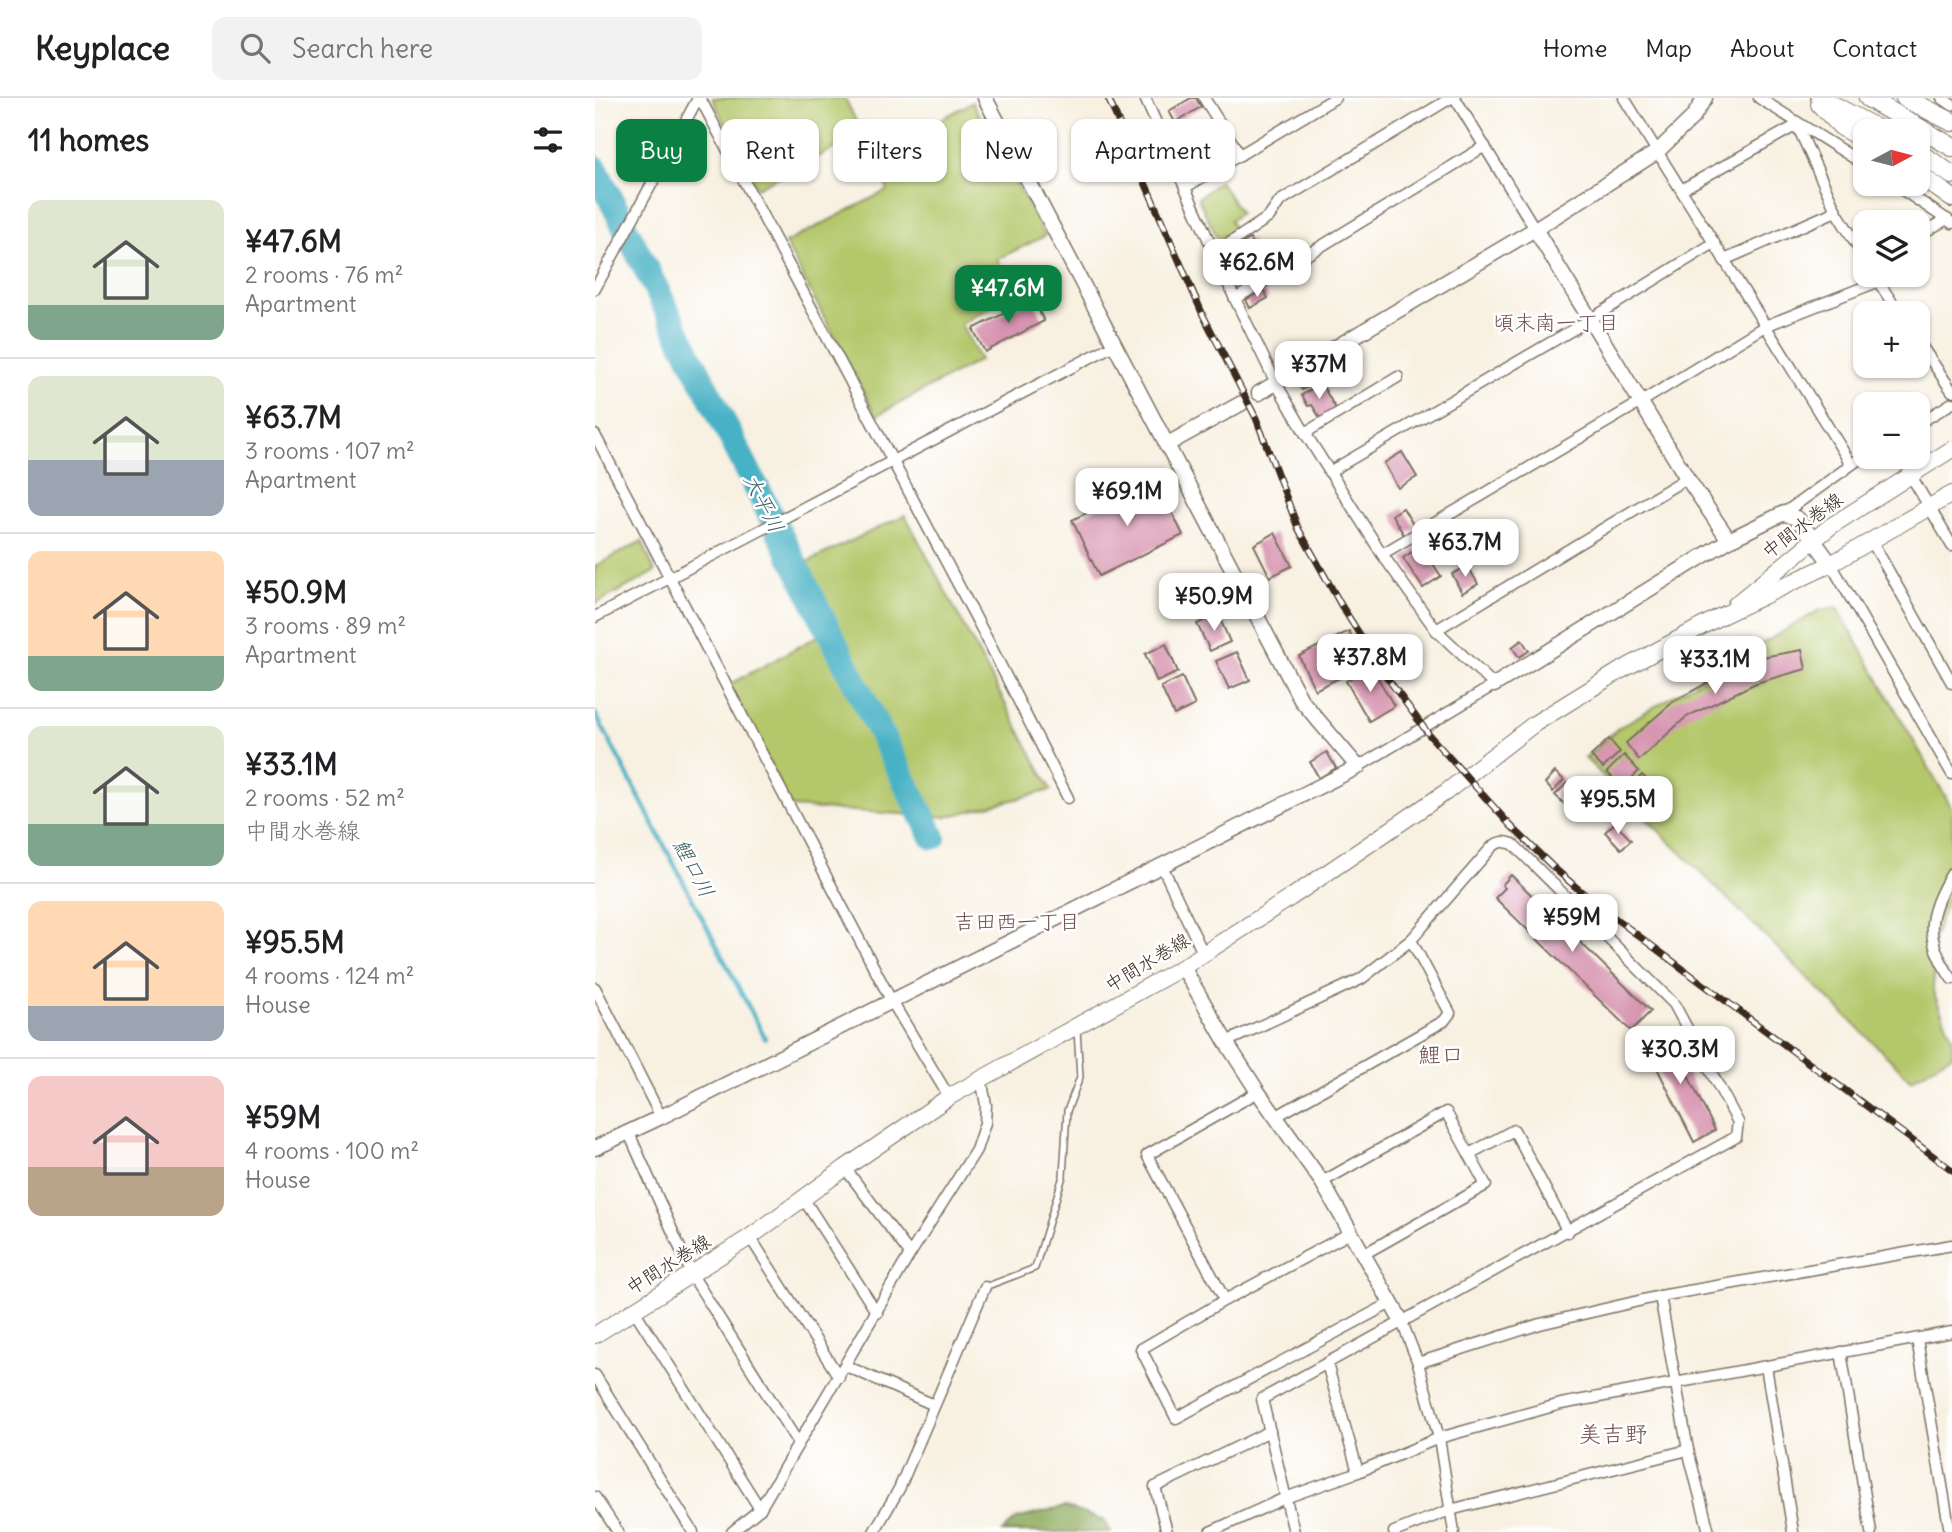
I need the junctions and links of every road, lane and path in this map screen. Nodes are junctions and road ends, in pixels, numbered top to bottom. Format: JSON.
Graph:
{"nodes":[{"id":1,"x":699,"y":98,"type":"edge"},
{"id":2,"x":985,"y":98,"type":"edge"},
{"id":3,"x":1145,"y":98,"type":"edge"},
{"id":4,"x":1335,"y":98,"type":"edge"},
{"id":5,"x":1624,"y":98,"type":"edge"},
{"id":6,"x":1705,"y":98,"type":"edge"},
{"id":7,"x":1759,"y":98,"type":"edge"},
{"id":8,"x":1814,"y":98,"type":"edge"},
{"id":9,"x":1820,"y":98,"type":"edge"},
{"id":10,"x":1868,"y":98,"type":"edge"},
{"id":11,"x":1905,"y":98,"type":"edge"},
{"id":12,"x":1942,"y":98,"type":"edge"},
{"id":13,"x":1208,"y":99,"type":"edge"},
{"id":14,"x":1457,"y":99,"type":"edge"},
{"id":15,"x":1952,"y":105,"type":"edge"},
{"id":16,"x":1859,"y":119,"type":"edge"},
{"id":17,"x":1952,"y":122,"type":"edge"},
{"id":18,"x":1853,"y":134,"type":"edge"},
{"id":19,"x":1485,"y":146,"type":"junction"},
{"id":20,"x":1952,"y":148,"type":"edge"},
{"id":21,"x":1657,"y":152,"type":"junction"},
{"id":22,"x":1240,"y":155,"type":"junction"},
{"id":23,"x":1853,"y":157,"type":"edge"},
{"id":24,"x":1930,"y":160,"type":"edge"},
{"id":25,"x":1952,"y":175,"type":"edge"},
{"id":26,"x":1930,"y":182,"type":"edge"},
{"id":27,"x":1186,"y":187,"type":"junction"},
{"id":28,"x":1681,"y":190,"type":"junction"},
{"id":29,"x":1912,"y":196,"type":"edge"},
{"id":30,"x":1952,"y":198,"type":"edge"},
{"id":31,"x":1836,"y":211,"type":"junction"},
{"id":32,"x":1949,"y":221,"type":"edge"},
{"id":33,"x":1535,"y":229,"type":"junction"},
{"id":34,"x":1930,"y":230,"type":"edge"},
{"id":35,"x":1853,"y":239,"type":"edge"},
{"id":36,"x":1714,"y":243,"type":"junction"},
{"id":37,"x":1215,"y":253,"type":"junction"},
{"id":38,"x":1724,"y":260,"type":"junction"},
{"id":39,"x":1855,"y":287,"type":"edge"},
{"id":40,"x":595,"y":289,"type":"edge"},
{"id":41,"x":1235,"y":299,"type":"junction"},
{"id":42,"x":1591,"y":319,"type":"junction"},
{"id":43,"x":1765,"y":326,"type":"junction"},
{"id":44,"x":1114,"y":345,"type":"junction"},
{"id":45,"x":1930,"y":359,"type":"edge"},
{"id":46,"x":1398,"y":377,"type":"dead end"},
{"id":47,"x":1276,"y":383,"type":"junction"},
{"id":48,"x":1952,"y":391,"type":"edge"},
{"id":49,"x":1259,"y":393,"type":"dead end"},
{"id":50,"x":1641,"y":402,"type":"junction"},
{"id":51,"x":1242,"y":403,"type":"dead end"},
{"id":52,"x":1952,"y":403,"type":"edge"},
{"id":53,"x":1930,"y":417,"type":"edge"},
{"id":54,"x":1305,"y":433,"type":"junction"},
{"id":55,"x":595,"y":435,"type":"edge"},
{"id":56,"x":1166,"y":445,"type":"junction"},
{"id":57,"x":1952,"y":449,"type":"edge"},
{"id":58,"x":893,"y":461,"type":"junction"},
{"id":59,"x":1851,"y":464,"type":"joint"},
{"id":60,"x":1329,"y":472,"type":"junction"},
{"id":61,"x":1910,"y":474,"type":"junction"},
{"id":62,"x":1687,"y":478,"type":"junction"},
{"id":63,"x":1952,"y":494,"type":"edge"},
{"id":64,"x":1929,"y":505,"type":"junction"},
{"id":65,"x":1784,"y":513,"type":"junction"},
{"id":66,"x":1729,"y":540,"type":"junction"},
{"id":67,"x":1871,"y":540,"type":"junction"},
{"id":68,"x":1814,"y":541,"type":"junction"},
{"id":69,"x":1952,"y":546,"type":"edge"},
{"id":70,"x":1382,"y":554,"type":"junction"},
{"id":71,"x":1831,"y":564,"type":"junction"},
{"id":72,"x":669,"y":578,"type":"junction"},
{"id":73,"x":595,"y":617,"type":"edge"},
{"id":74,"x":1717,"y":618,"type":"junction"},
{"id":75,"x":1436,"y":630,"type":"junction"},
{"id":76,"x":1952,"y":683,"type":"edge"},
{"id":77,"x":1494,"y":685,"type":"junction"},
{"id":78,"x":1358,"y":767,"type":"junction"},
{"id":79,"x":1950,"y":767,"type":"edge"},
{"id":80,"x":1068,"y":798,"type":"dead end"},
{"id":81,"x":1162,"y":866,"type":"junction"},
{"id":82,"x":1952,"y":873,"type":"edge"},
{"id":83,"x":1411,"y":940,"type":"junction"},
{"id":84,"x":1203,"y":953,"type":"junction"},
{"id":85,"x":1183,"y":967,"type":"junction"},
{"id":86,"x":1952,"y":979,"type":"edge"},
{"id":87,"x":595,"y":988,"type":"edge"},
{"id":88,"x":891,"y":1000,"type":"junction"},
{"id":89,"x":1077,"y":1027,"type":"junction"},
{"id":90,"x":1226,"y":1042,"type":"junction"},
{"id":91,"x":981,"y":1078,"type":"junction"},
{"id":92,"x":1258,"y":1092,"type":"junction"},
{"id":93,"x":949,"y":1097,"type":"junction"},
{"id":94,"x":1276,"y":1116,"type":"junction"},
{"id":95,"x":661,"y":1117,"type":"junction"},
{"id":96,"x":628,"y":1131,"type":"junction"},
{"id":97,"x":595,"y":1148,"type":"edge"},
{"id":98,"x":1469,"y":1154,"type":"junction"},
{"id":99,"x":845,"y":1168,"type":"junction"},
{"id":100,"x":1322,"y":1182,"type":"junction"},
{"id":101,"x":803,"y":1198,"type":"junction"},
{"id":102,"x":1352,"y":1232,"type":"junction"},
{"id":103,"x":1568,"y":1232,"type":"junction"},
{"id":104,"x":750,"y":1237,"type":"junction"},
{"id":105,"x":1952,"y":1245,"type":"edge"},
{"id":106,"x":910,"y":1254,"type":"junction"},
{"id":107,"x":1364,"y":1254,"type":"junction"},
{"id":108,"x":692,"y":1275,"type":"junction"},
{"id":109,"x":985,"y":1287,"type":"joint"},
{"id":110,"x":1660,"y":1296,"type":"junction"},
{"id":111,"x":1225,"y":1300,"type":"junction"},
{"id":112,"x":1391,"y":1303,"type":"junction"},
{"id":113,"x":633,"y":1310,"type":"junction"},
{"id":114,"x":877,"y":1313,"type":"junction"},
{"id":115,"x":1402,"y":1322,"type":"junction"},
{"id":116,"x":1952,"y":1332,"type":"edge"},
{"id":117,"x":595,"y":1335,"type":"edge"},
{"id":118,"x":1917,"y":1339,"type":"junction"},
{"id":119,"x":1841,"y":1352,"type":"junction"},
{"id":120,"x":1418,"y":1363,"type":"junction"},
{"id":121,"x":1327,"y":1364,"type":"junction"},
{"id":122,"x":846,"y":1366,"type":"junction"},
{"id":123,"x":1766,"y":1366,"type":"junction"},
{"id":124,"x":595,"y":1375,"type":"edge"},
{"id":125,"x":839,"y":1377,"type":"junction"},
{"id":126,"x":1677,"y":1382,"type":"junction"},
{"id":127,"x":934,"y":1405,"type":"junction"},
{"id":128,"x":1270,"y":1431,"type":"junction"},
{"id":129,"x":1439,"y":1438,"type":"junction"},
{"id":130,"x":798,"y":1443,"type":"junction"},
{"id":131,"x":1688,"y":1450,"type":"junction"},
{"id":132,"x":1358,"y":1472,"type":"junction"},
{"id":133,"x":595,"y":1497,"type":"edge"},
{"id":134,"x":1285,"y":1498,"type":"junction"},
{"id":135,"x":760,"y":1509,"type":"junction"},
{"id":136,"x":1450,"y":1510,"type":"junction"},
{"id":137,"x":1709,"y":1531,"type":"edge"},
{"id":138,"x":618,"y":1532,"type":"edge"},
{"id":139,"x":693,"y":1532,"type":"edge"},
{"id":140,"x":732,"y":1532,"type":"edge"},
{"id":141,"x":874,"y":1532,"type":"edge"},
{"id":142,"x":1167,"y":1532,"type":"edge"},
{"id":143,"x":1210,"y":1532,"type":"edge"},
{"id":144,"x":1294,"y":1532,"type":"edge"},
{"id":145,"x":1394,"y":1532,"type":"edge"},
{"id":146,"x":1454,"y":1532,"type":"edge"},
{"id":147,"x":1696,"y":1532,"type":"edge"},
{"id":148,"x":1793,"y":1532,"type":"edge"},
{"id":149,"x":1871,"y":1532,"type":"edge"},
{"id":150,"x":1950,"y":1532,"type":"edge"}],
"edges":[{"from":1,"to":40,"type":"street"},
{"from":1,"to":58,"type":"street"},
{"from":2,"to":44,"type":"street"},
{"from":3,"to":27,"type":"street"},
{"from":4,"to":22,"type":"street"},
{"from":5,"to":21,"type":"street"},
{"from":6,"to":21,"type":"street"},
{"from":7,"to":23,"type":"street"},
{"from":8,"to":18,"type":"highway"},
{"from":9,"to":16,"type":"highway"},
{"from":10,"to":20,"type":"highway"},
{"from":11,"to":17,"type":"highway"},
{"from":12,"to":15,"type":"street"},
{"from":13,"to":22,"type":"street"},
{"from":14,"to":19,"type":"street"},
{"from":14,"to":37,"type":"street"},
{"from":19,"to":33,"type":"street"},
{"from":19,"to":41,"type":"street"},
{"from":21,"to":28,"type":"street"},
{"from":21,"to":33,"type":"street"},
{"from":22,"to":27,"type":"street"},
{"from":24,"to":25,"type":"highway"},
{"from":26,"to":30,"type":"highway"},
{"from":27,"to":37,"type":"street"},
{"from":28,"to":31,"type":"street"},
{"from":28,"to":36,"type":"street"},
{"from":29,"to":32,"type":"street"},
{"from":31,"to":35,"type":"street"},
{"from":31,"to":38,"type":"street"},
{"from":32,"to":34,"type":"street"},
{"from":33,"to":42,"type":"street"},
{"from":33,"to":47,"type":"street"},
{"from":36,"to":38,"type":"street"},
{"from":36,"to":42,"type":"street"},
{"from":37,"to":41,"type":"street"},
{"from":38,"to":43,"type":"street"},
{"from":39,"to":43,"type":"street"},
{"from":41,"to":47,"type":"street"},
{"from":42,"to":50,"type":"street"},
{"from":42,"to":60,"type":"street"},
{"from":43,"to":50,"type":"street"},
{"from":43,"to":59,"type":"street"},
{"from":44,"to":56,"type":"street"},
{"from":44,"to":58,"type":"street"},
{"from":45,"to":48,"type":"street"},
{"from":46,"to":54,"type":"street"},
{"from":47,"to":49,"type":"street"},
{"from":47,"to":54,"type":"street"},
{"from":50,"to":62,"type":"street"},
{"from":50,"to":70,"type":"street"},
{"from":51,"to":56,"type":"street"},
{"from":52,"to":53,"type":"street"},
{"from":54,"to":60,"type":"street"},
{"from":55,"to":72,"type":"street"},
{"from":56,"to":78,"type":"street"},
{"from":57,"to":61,"type":"main road","name":"中間水巻線"},
{"from":58,"to":72,"type":"street"},
{"from":58,"to":80,"type":"street"},
{"from":59,"to":65,"type":"street"},
{"from":60,"to":70,"type":"street"},
{"from":61,"to":64,"type":"street"},
{"from":61,"to":68,"type":"main road","name":"中間水巻線"},
{"from":62,"to":66,"type":"street"},
{"from":62,"to":75,"type":"street"},
{"from":63,"to":64,"type":"main road","name":"中間水巻線"},
{"from":64,"to":67,"type":"main road","name":"中間水巻線"},
{"from":64,"to":69,"type":"street"},
{"from":65,"to":66,"type":"street"},
{"from":65,"to":68,"type":"street"},
{"from":66,"to":77,"type":"street"},
{"from":67,"to":71,"type":"main road","name":"中間水巻線"},
{"from":67,"to":76,"type":"street"},
{"from":68,"to":71,"type":"street"},
{"from":68,"to":74,"type":"main road","name":"中間水巻線"},
{"from":70,"to":75,"type":"street"},
{"from":71,"to":74,"type":"main road","name":"中間水巻線"},
{"from":71,"to":79,"type":"street"},
{"from":72,"to":73,"type":"street"},
{"from":72,"to":88,"type":"street"},
{"from":74,"to":84,"type":"main road","name":"中間水巻線"},
{"from":75,"to":77,"type":"street"},
{"from":77,"to":78,"type":"street"},
{"from":78,"to":81,"type":"street"},
{"from":81,"to":84,"type":"street"},
{"from":81,"to":88,"type":"street"},
{"from":82,"to":86,"type":"street"},
{"from":83,"to":90,"type":"street"},
{"from":83,"to":94,"type":"street"},
{"from":83,"to":103,"type":"street"},
{"from":84,"to":85,"type":"main road","name":"中間水巻線"},
{"from":85,"to":89,"type":"main road","name":"中間水巻線"},
{"from":85,"to":90,"type":"street"},
{"from":87,"to":95,"type":"street"},
{"from":88,"to":93,"type":"street"},
{"from":88,"to":95,"type":"street"},
{"from":89,"to":91,"type":"main road","name":"中間水巻線"},
{"from":89,"to":109,"type":"lane"},
{"from":90,"to":92,"type":"street"},
{"from":91,"to":93,"type":"main road","name":"中間水巻線"},
{"from":91,"to":106,"type":"street"},
{"from":92,"to":94,"type":"street"},
{"from":92,"to":111,"type":"street"},
{"from":93,"to":99,"type":"main road","name":"中間水巻線"},
{"from":94,"to":100,"type":"street"},
{"from":95,"to":96,"type":"street"},
{"from":96,"to":97,"type":"street"},
{"from":96,"to":108,"type":"street"},
{"from":98,"to":100,"type":"street"},
{"from":98,"to":103,"type":"street"},
{"from":98,"to":107,"type":"street"},
{"from":99,"to":101,"type":"main road","name":"中間水巻線"},
{"from":99,"to":106,"type":"street"},
{"from":100,"to":102,"type":"street"},
{"from":101,"to":104,"type":"main road","name":"中間水巻線"},
{"from":101,"to":114,"type":"street"},
{"from":102,"to":107,"type":"street"},
{"from":102,"to":111,"type":"street"},
{"from":103,"to":115,"type":"street"},
{"from":104,"to":108,"type":"main road","name":"中間水巻線"},
{"from":104,"to":125,"type":"street"},
{"from":105,"to":110,"type":"street"},
{"from":106,"to":114,"type":"street"},
{"from":107,"to":112,"type":"street"},
{"from":108,"to":113,"type":"main road","name":"中間水巻線"},
{"from":108,"to":130,"type":"street"},
{"from":109,"to":127,"type":"street"},
{"from":110,"to":120,"type":"street"},
{"from":110,"to":126,"type":"street"},
{"from":111,"to":112,"type":"street"},
{"from":112,"to":115,"type":"street"},
{"from":113,"to":117,"type":"main road","name":"中間水巻線"},
{"from":113,"to":135,"type":"street"},
{"from":114,"to":122,"type":"street"},
{"from":115,"to":120,"type":"street"},
{"from":115,"to":121,"type":"street"},
{"from":116,"to":118,"type":"street"},
{"from":118,"to":119,"type":"street"},
{"from":118,"to":150,"type":"street"},
{"from":119,"to":123,"type":"street"},
{"from":119,"to":149,"type":"street"},
{"from":120,"to":129,"type":"street"},
{"from":121,"to":128,"type":"street"},
{"from":121,"to":132,"type":"street"},
{"from":122,"to":125,"type":"street"},
{"from":122,"to":127,"type":"street"},
{"from":123,"to":126,"type":"street"},
{"from":123,"to":148,"type":"street"},
{"from":124,"to":139,"type":"street"},
{"from":125,"to":130,"type":"street"},
{"from":126,"to":129,"type":"street"},
{"from":126,"to":131,"type":"street"},
{"from":127,"to":141,"type":"street"},
{"from":128,"to":134,"type":"street"},
{"from":128,"to":142,"type":"street"},
{"from":129,"to":132,"type":"street"},
{"from":129,"to":136,"type":"street"},
{"from":130,"to":135,"type":"street"},
{"from":131,"to":136,"type":"street"},
{"from":131,"to":137,"type":"street"},
{"from":132,"to":134,"type":"street"},
{"from":133,"to":138,"type":"street"},
{"from":134,"to":143,"type":"street"},
{"from":134,"to":144,"type":"street"},
{"from":135,"to":140,"type":"street"},
{"from":136,"to":145,"type":"street"},
{"from":136,"to":146,"type":"street"},
{"from":137,"to":147,"type":"street"}]}
